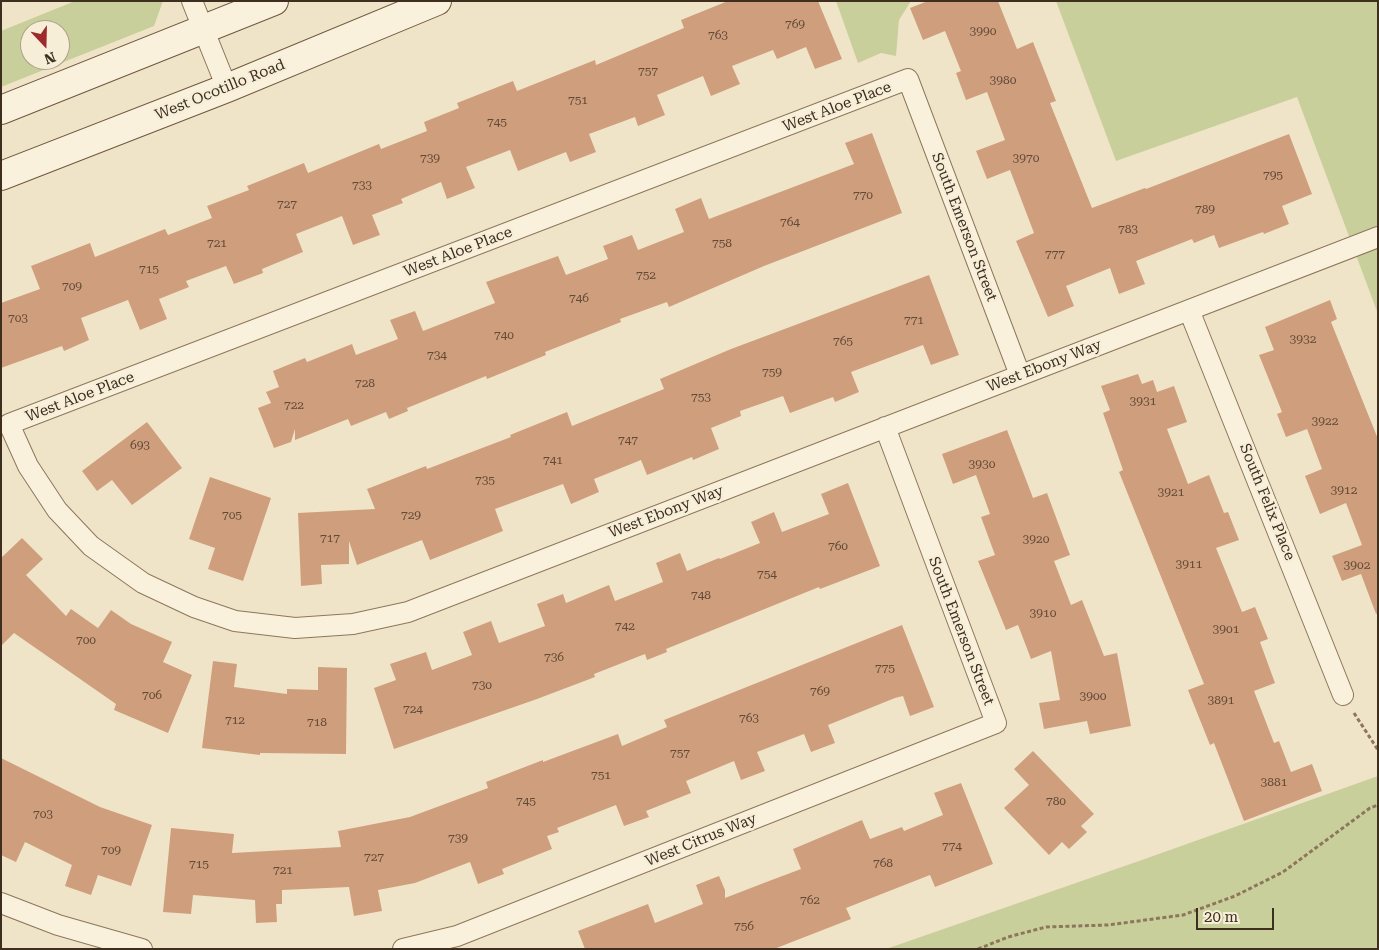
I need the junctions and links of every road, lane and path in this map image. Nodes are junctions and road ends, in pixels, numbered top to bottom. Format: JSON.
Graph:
{"nodes":[{"id":1,"x":192,"y":1,"type":"edge"},
{"id":2,"x":274,"y":1,"type":"edge"},
{"id":3,"x":437,"y":1,"type":"edge"},
{"id":4,"x":204,"y":29,"type":"junction"},
{"id":5,"x":908,"y":79,"type":"joint"},
{"id":6,"x":227,"y":88,"type":"junction"},
{"id":7,"x":1,"y":110,"type":"edge"},
{"id":8,"x":1,"y":176,"type":"edge"},
{"id":9,"x":1378,"y":237,"type":"edge"},
{"id":10,"x":1190,"y":310,"type":"junction"},
{"id":11,"x":1020,"y":375,"type":"junction"},
{"id":12,"x":9,"y":424,"type":"joint"},
{"id":13,"x":885,"y":427,"type":"junction"},
{"id":14,"x":1344,"y":695,"type":"joint"},
{"id":15,"x":996,"y":723,"type":"joint"},
{"id":16,"x":1378,"y":750,"type":"edge"},
{"id":17,"x":1378,"y":805,"type":"edge"},
{"id":18,"x":1,"y":903,"type":"edge"},
{"id":19,"x":142,"y":949,"type":"edge"},
{"id":20,"x":403,"y":949,"type":"edge"},
{"id":21,"x":978,"y":949,"type":"edge"}],
"edges":[{"from":1,"to":4,"type":"street"},
{"from":2,"to":4,"type":"main road"},
{"from":3,"to":6,"type":"main road","name":"West Ocotillo Road"},
{"from":4,"to":6,"type":"street"},
{"from":4,"to":7,"type":"main road"},
{"from":5,"to":11,"type":"street","name":"South Emerson Street"},
{"from":5,"to":12,"type":"street","name":"West Aloe Place"},
{"from":6,"to":8,"type":"main road","name":"West Ocotillo Road"},
{"from":9,"to":10,"type":"street","name":"West Ebony Way"},
{"from":10,"to":11,"type":"street","name":"West Ebony Way"},
{"from":10,"to":14,"type":"street","name":"South Felix Place"},
{"from":11,"to":13,"type":"street","name":"West Ebony Way"},
{"from":12,"to":13,"type":"street","name":"West Ebony Way"},
{"from":13,"to":15,"type":"street","name":"South Emerson Street"},
{"from":14,"to":16,"type":"path"},
{"from":15,"to":20,"type":"street","name":"West Citrus Way"},
{"from":17,"to":21,"type":"path"},
{"from":18,"to":19,"type":"street"}]}
